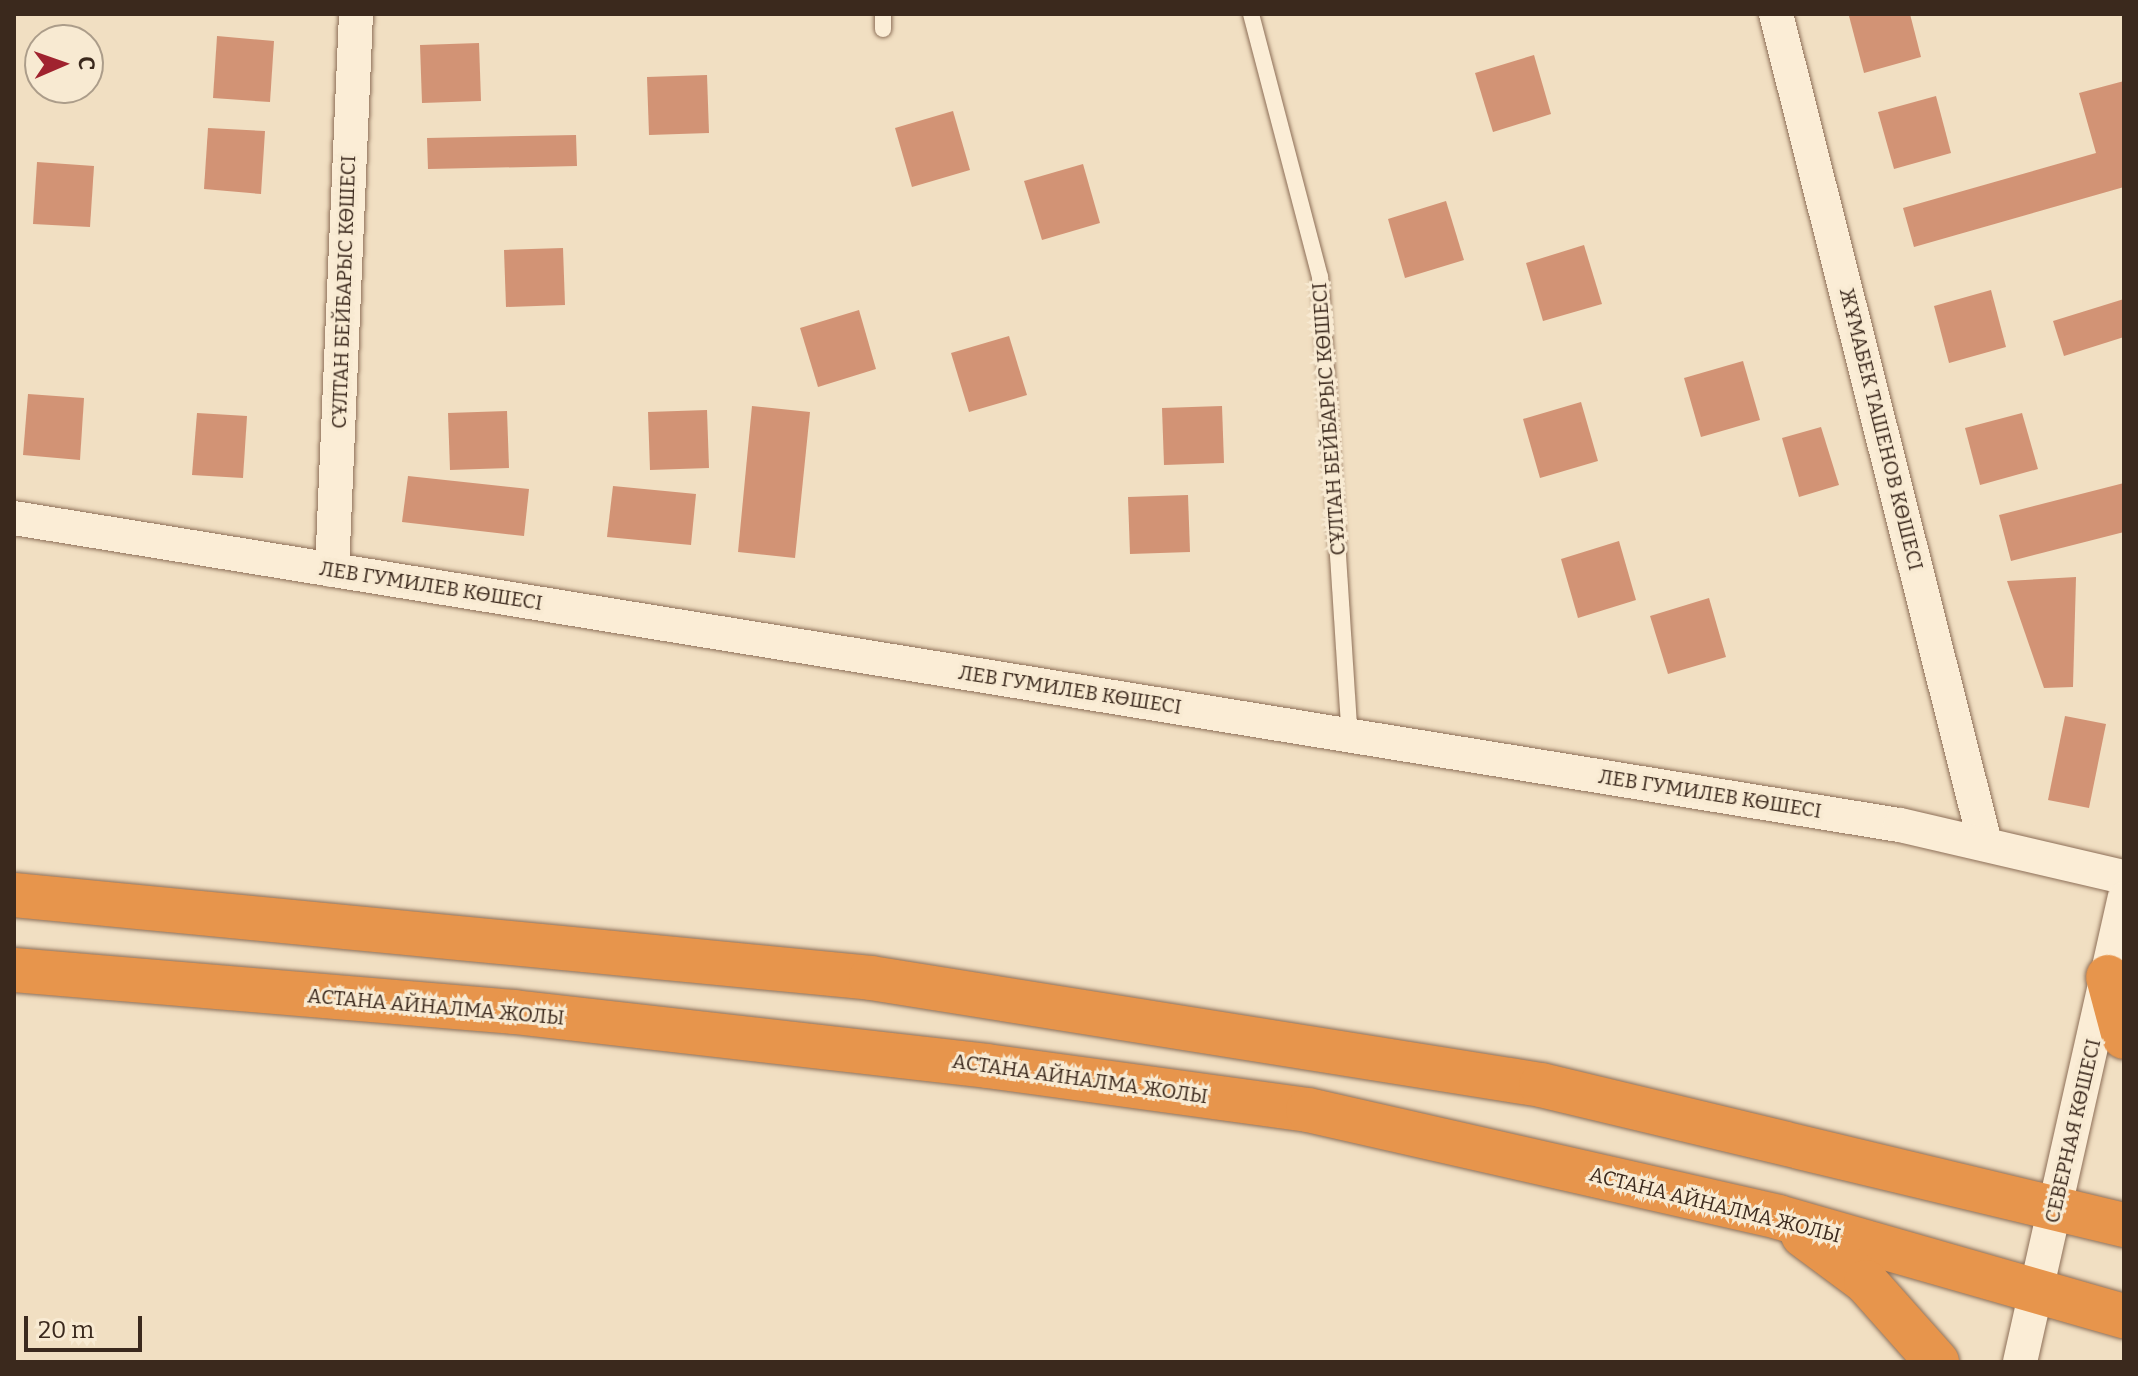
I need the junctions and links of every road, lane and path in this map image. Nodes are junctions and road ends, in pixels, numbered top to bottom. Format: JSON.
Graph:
{"nodes":[{"id":1,"x":356,"y":14,"type":"edge"},
{"id":2,"x":1251,"y":14,"type":"edge"},
{"id":3,"x":1776,"y":14,"type":"edge"},
{"id":4,"x":14,"y":518,"type":"edge"},
{"id":5,"x":332,"y":570,"type":"junction"},
{"id":6,"x":1350,"y":735,"type":"junction"},
{"id":7,"x":1985,"y":843,"type":"junction"},
{"id":8,"x":2124,"y":877,"type":"edge"},
{"id":9,"x":14,"y":895,"type":"edge"},
{"id":10,"x":2124,"y":899,"type":"edge"},
{"id":11,"x":14,"y":970,"type":"edge"},
{"id":12,"x":2108,"y":977,"type":"junction"},
{"id":13,"x":2124,"y":1037,"type":"edge"},
{"id":14,"x":2055,"y":1206,"type":"junction"},
{"id":15,"x":1778,"y":1217,"type":"junction"},
{"id":16,"x":2124,"y":1225,"type":"edge"},
{"id":17,"x":2035,"y":1293,"type":"junction"},
{"id":18,"x":2124,"y":1316,"type":"edge"},
{"id":19,"x":1937,"y":1362,"type":"edge"},
{"id":20,"x":2020,"y":1362,"type":"edge"}],
"edges":[{"from":1,"to":5,"type":"street","name":"СҰЛТАН БЕЙБАРЫС КӨШЕСІ"},
{"from":2,"to":6,"type":"lane","name":"СҰЛТАН БЕЙБАРЫС КӨШЕСІ"},
{"from":3,"to":7,"type":"street","name":"ЖҰМАБЕК ТАШЕНОВ КӨШЕСІ"},
{"from":4,"to":5,"type":"street","name":"ЛЕВ ГУМИЛЕВ КӨШЕСІ"},
{"from":5,"to":6,"type":"street","name":"ЛЕВ ГУМИЛЕВ КӨШЕСІ"},
{"from":6,"to":7,"type":"street","name":"ЛЕВ ГУМИЛЕВ КӨШЕСІ"},
{"from":7,"to":8,"type":"street","name":"ЛЕВ ГУМИЛЕВ КӨШЕСІ"},
{"from":9,"to":14,"type":"highway"},
{"from":10,"to":12,"type":"street","name":"СЕВЕРНАЯ КӨШЕСІ"},
{"from":11,"to":15,"type":"highway","name":"АСТАНА АЙНАЛМА ЖОЛЫ"},
{"from":12,"to":13,"type":"highway"},
{"from":12,"to":14,"type":"street","name":"СЕВЕРНАЯ КӨШЕСІ"},
{"from":14,"to":16,"type":"highway"},
{"from":14,"to":17,"type":"street","name":"СЕВЕРНАЯ КӨШЕСІ"},
{"from":15,"to":17,"type":"highway","name":"АСТАНА АЙНАЛМА ЖОЛЫ"},
{"from":15,"to":19,"type":"highway"},
{"from":17,"to":18,"type":"highway","name":"АСТАНА АЙНАЛМА ЖОЛЫ"},
{"from":17,"to":20,"type":"street","name":"СЕВЕРНАЯ КӨШЕСІ"}]}
